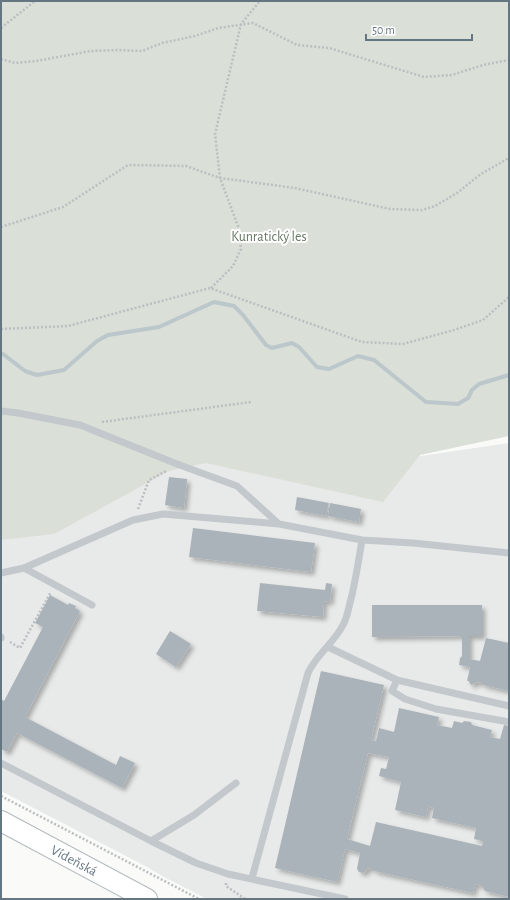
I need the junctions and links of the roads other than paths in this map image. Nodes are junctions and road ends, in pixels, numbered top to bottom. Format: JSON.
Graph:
{"nodes":[{"id":1,"x":1,"y":411,"type":"edge"},
{"id":2,"x":279,"y":524,"type":"junction"},
{"id":3,"x":362,"y":540,"type":"junction"},
{"id":4,"x":509,"y":553,"type":"edge"},
{"id":5,"x":24,"y":568,"type":"junction"},
{"id":6,"x":1,"y":573,"type":"edge"},
{"id":7,"x":92,"y":605,"type":"dead end"},
{"id":8,"x":328,"y":646,"type":"junction"},
{"id":9,"x":397,"y":680,"type":"junction"},
{"id":10,"x":509,"y":706,"type":"edge"},
{"id":11,"x":509,"y":722,"type":"edge"},
{"id":12,"x":1,"y":763,"type":"edge"},
{"id":13,"x":236,"y":783,"type":"dead end"},
{"id":14,"x":1,"y":821,"type":"edge"},
{"id":15,"x":151,"y":841,"type":"junction"},
{"id":16,"x":252,"y":878,"type":"junction"},
{"id":17,"x":147,"y":899,"type":"edge"},
{"id":18,"x":345,"y":899,"type":"edge"}],
"edges":[{"from":1,"to":2,"type":"lane"},
{"from":2,"to":3,"type":"lane"},
{"from":2,"to":5,"type":"lane"},
{"from":3,"to":4,"type":"lane"},
{"from":3,"to":8,"type":"lane"},
{"from":5,"to":6,"type":"lane"},
{"from":5,"to":7,"type":"lane"},
{"from":8,"to":9,"type":"lane"},
{"from":8,"to":16,"type":"lane"},
{"from":9,"to":10,"type":"lane"},
{"from":9,"to":11,"type":"lane"},
{"from":12,"to":15,"type":"lane"},
{"from":13,"to":15,"type":"lane"},
{"from":14,"to":17,"type":"main road","name":"Vídeňská"},
{"from":15,"to":16,"type":"lane"},
{"from":16,"to":18,"type":"lane"}]}
